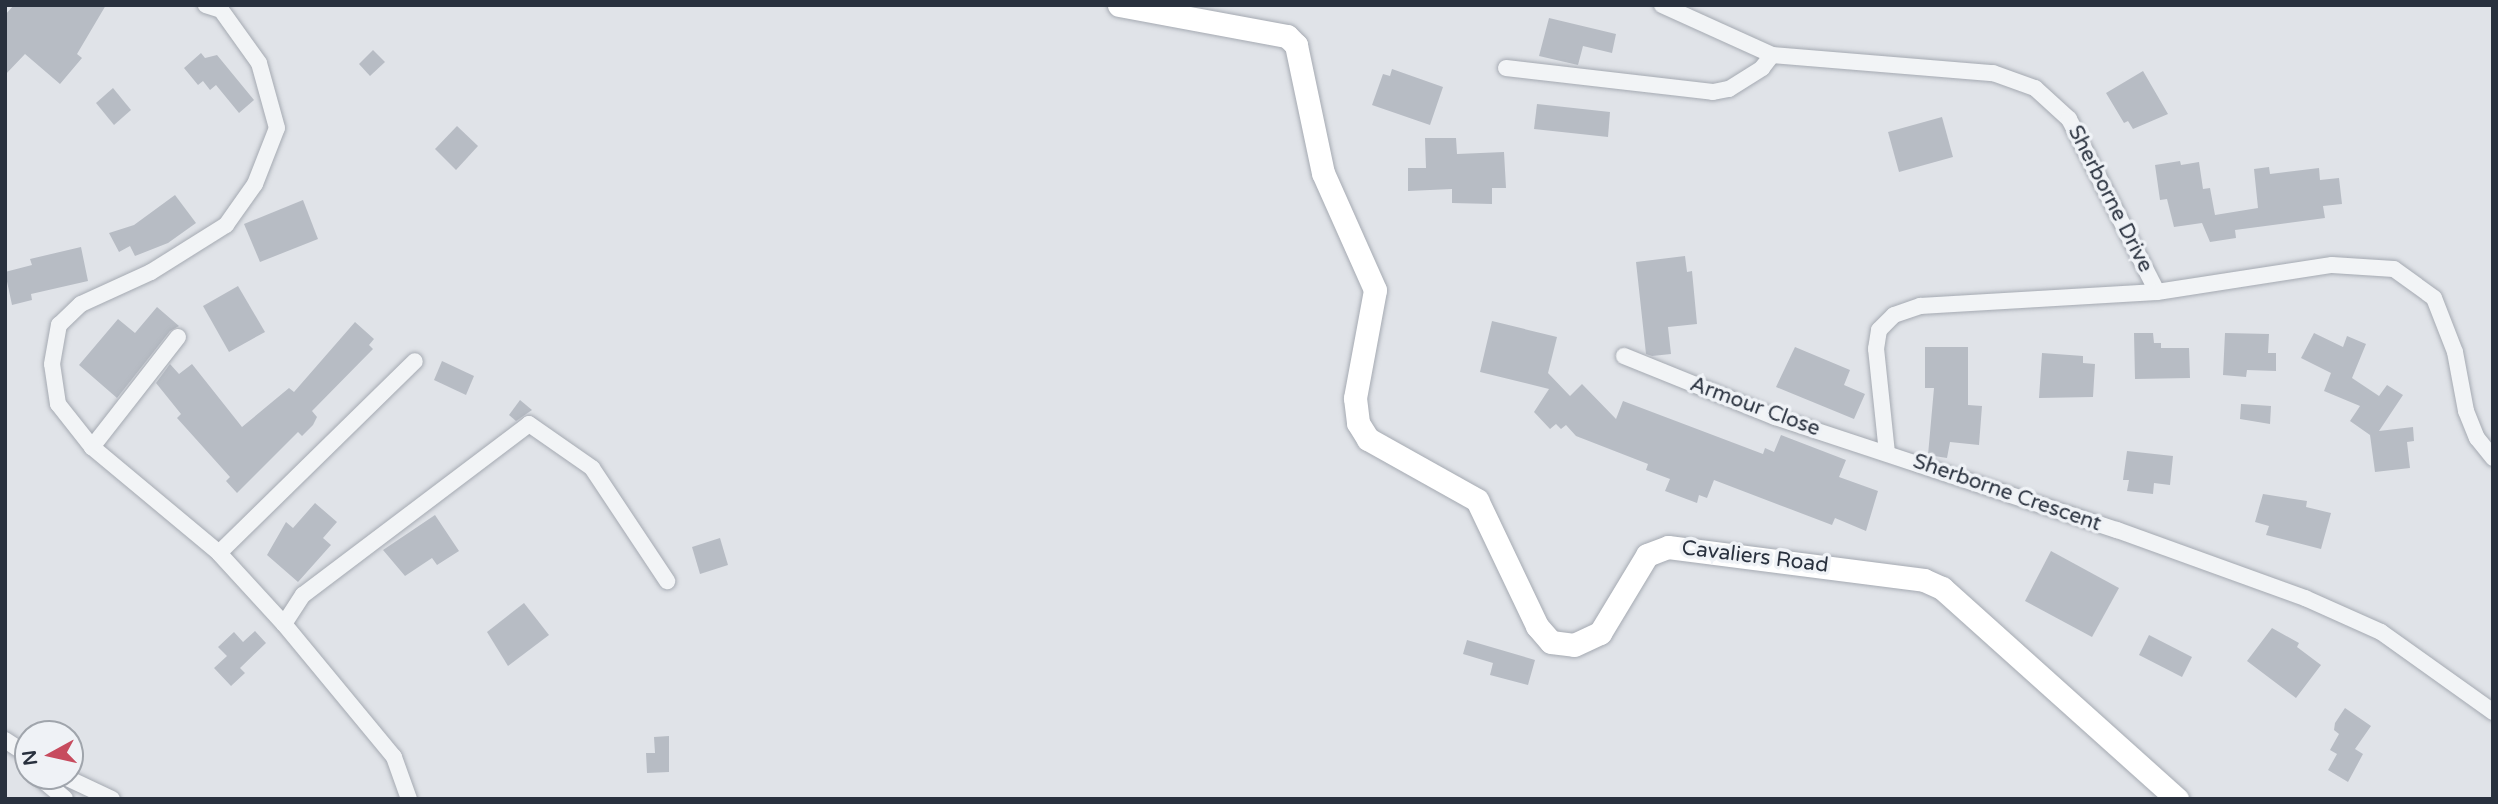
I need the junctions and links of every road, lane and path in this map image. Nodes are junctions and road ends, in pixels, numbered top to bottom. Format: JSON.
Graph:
{"nodes":[{"id":1,"x":206,"y":5,"type":"edge"},
{"id":2,"x":1119,"y":5,"type":"edge"},
{"id":3,"x":1662,"y":5,"type":"edge"},
{"id":4,"x":1772,"y":55,"type":"junction"},
{"id":5,"x":1506,"y":68,"type":"dead end"},
{"id":6,"x":2157,"y":292,"type":"junction"},
{"id":7,"x":178,"y":337,"type":"dead end"},
{"id":8,"x":1624,"y":356,"type":"dead end"},
{"id":9,"x":415,"y":360,"type":"dead end"},
{"id":10,"x":92,"y":447,"type":"junction"},
{"id":11,"x":1887,"y":453,"type":"junction"},
{"id":12,"x":2493,"y":458,"type":"edge"},
{"id":13,"x":219,"y":553,"type":"junction"},
{"id":14,"x":667,"y":581,"type":"dead end"},
{"id":15,"x":284,"y":624,"type":"junction"},
{"id":16,"x":2493,"y":712,"type":"edge"},
{"id":17,"x":84,"y":786,"type":"edge"},
{"id":18,"x":112,"y":799,"type":"edge"},
{"id":19,"x":409,"y":799,"type":"edge"},
{"id":20,"x":2177,"y":799,"type":"edge"}],
"edges":[{"from":1,"to":10,"type":"street"},
{"from":2,"to":20,"type":"main road","name":"Cavaliers Road"},
{"from":3,"to":4,"type":"street","name":"Sherborne Drive"},
{"from":4,"to":5,"type":"street"},
{"from":4,"to":6,"type":"street","name":"Sherborne Drive"},
{"from":6,"to":11,"type":"street","name":"Sherborne Crescent"},
{"from":6,"to":12,"type":"street","name":"Sherborne Drive"},
{"from":7,"to":10,"type":"street"},
{"from":8,"to":11,"type":"street","name":"Armour Close"},
{"from":9,"to":13,"type":"street"},
{"from":10,"to":13,"type":"street"},
{"from":11,"to":16,"type":"street","name":"Sherborne Crescent"},
{"from":13,"to":15,"type":"street"},
{"from":14,"to":15,"type":"street"},
{"from":15,"to":19,"type":"street"},
{"from":17,"to":18,"type":"street"}]}
